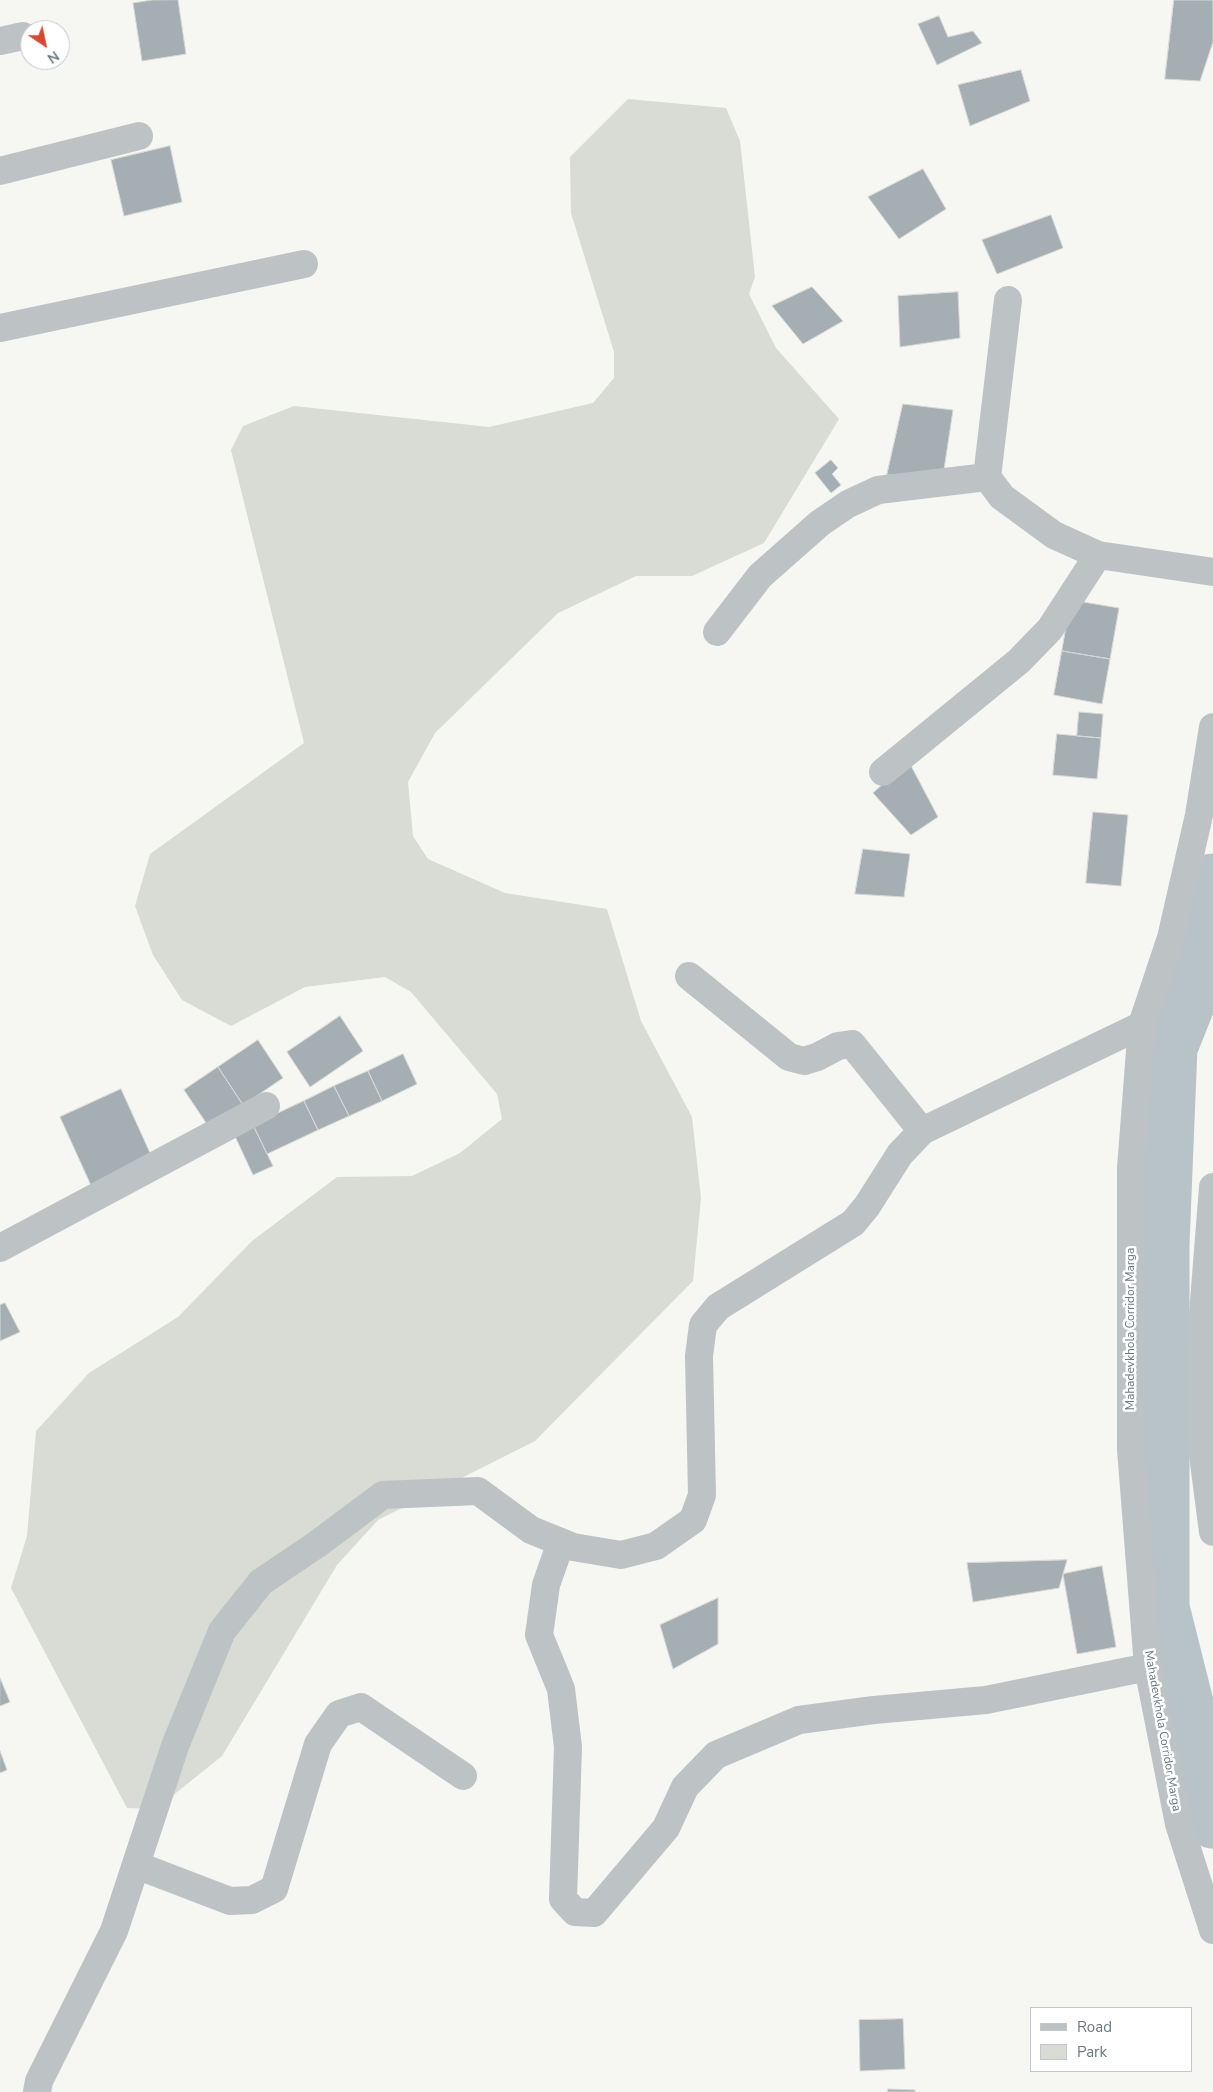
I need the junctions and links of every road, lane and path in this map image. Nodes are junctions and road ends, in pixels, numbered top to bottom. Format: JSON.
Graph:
{"nodes":[{"id":1,"x":139,"y":136,"type":"dead end"},
{"id":2,"x":0,"y":171,"type":"edge"},
{"id":3,"x":304,"y":264,"type":"dead end"},
{"id":4,"x":1008,"y":300,"type":"dead end"},
{"id":5,"x":0,"y":328,"type":"edge"},
{"id":6,"x":987,"y":477,"type":"junction"},
{"id":7,"x":1098,"y":555,"type":"junction"},
{"id":8,"x":1213,"y":572,"type":"edge"},
{"id":9,"x":717,"y":632,"type":"dead end"},
{"id":10,"x":1213,"y":727,"type":"edge"},
{"id":11,"x":883,"y":772,"type":"dead end"},
{"id":12,"x":689,"y":976,"type":"dead end"},
{"id":13,"x":1142,"y":1025,"type":"junction"},
{"id":14,"x":266,"y":1106,"type":"dead end"},
{"id":15,"x":922,"y":1132,"type":"junction"},
{"id":16,"x":1213,"y":1187,"type":"edge"},
{"id":17,"x":0,"y":1248,"type":"edge"},
{"id":18,"x":1213,"y":1532,"type":"edge"},
{"id":19,"x":561,"y":1542,"type":"junction"},
{"id":20,"x":1148,"y":1667,"type":"junction"},
{"id":21,"x":463,"y":1776,"type":"dead end"},
{"id":22,"x":136,"y":1866,"type":"junction"},
{"id":23,"x":1213,"y":1930,"type":"edge"},
{"id":24,"x":37,"y":2092,"type":"edge"}],
"edges":[{"from":1,"to":2,"type":"street"},
{"from":3,"to":5,"type":"street"},
{"from":4,"to":6,"type":"street"},
{"from":6,"to":7,"type":"street"},
{"from":6,"to":9,"type":"street"},
{"from":7,"to":8,"type":"street"},
{"from":7,"to":11,"type":"street"},
{"from":10,"to":13,"type":"street","name":"Mahadevkhola Corridor Marga"},
{"from":12,"to":15,"type":"street"},
{"from":13,"to":15,"type":"street"},
{"from":13,"to":20,"type":"street","name":"Mahadevkhola Corridor Marga"},
{"from":14,"to":17,"type":"street"},
{"from":15,"to":19,"type":"street"},
{"from":16,"to":18,"type":"street"},
{"from":19,"to":20,"type":"street"},
{"from":19,"to":22,"type":"street"},
{"from":20,"to":23,"type":"street","name":"Mahadevkhola Corridor Marga"},
{"from":21,"to":22,"type":"street"},
{"from":22,"to":24,"type":"street"}]}
